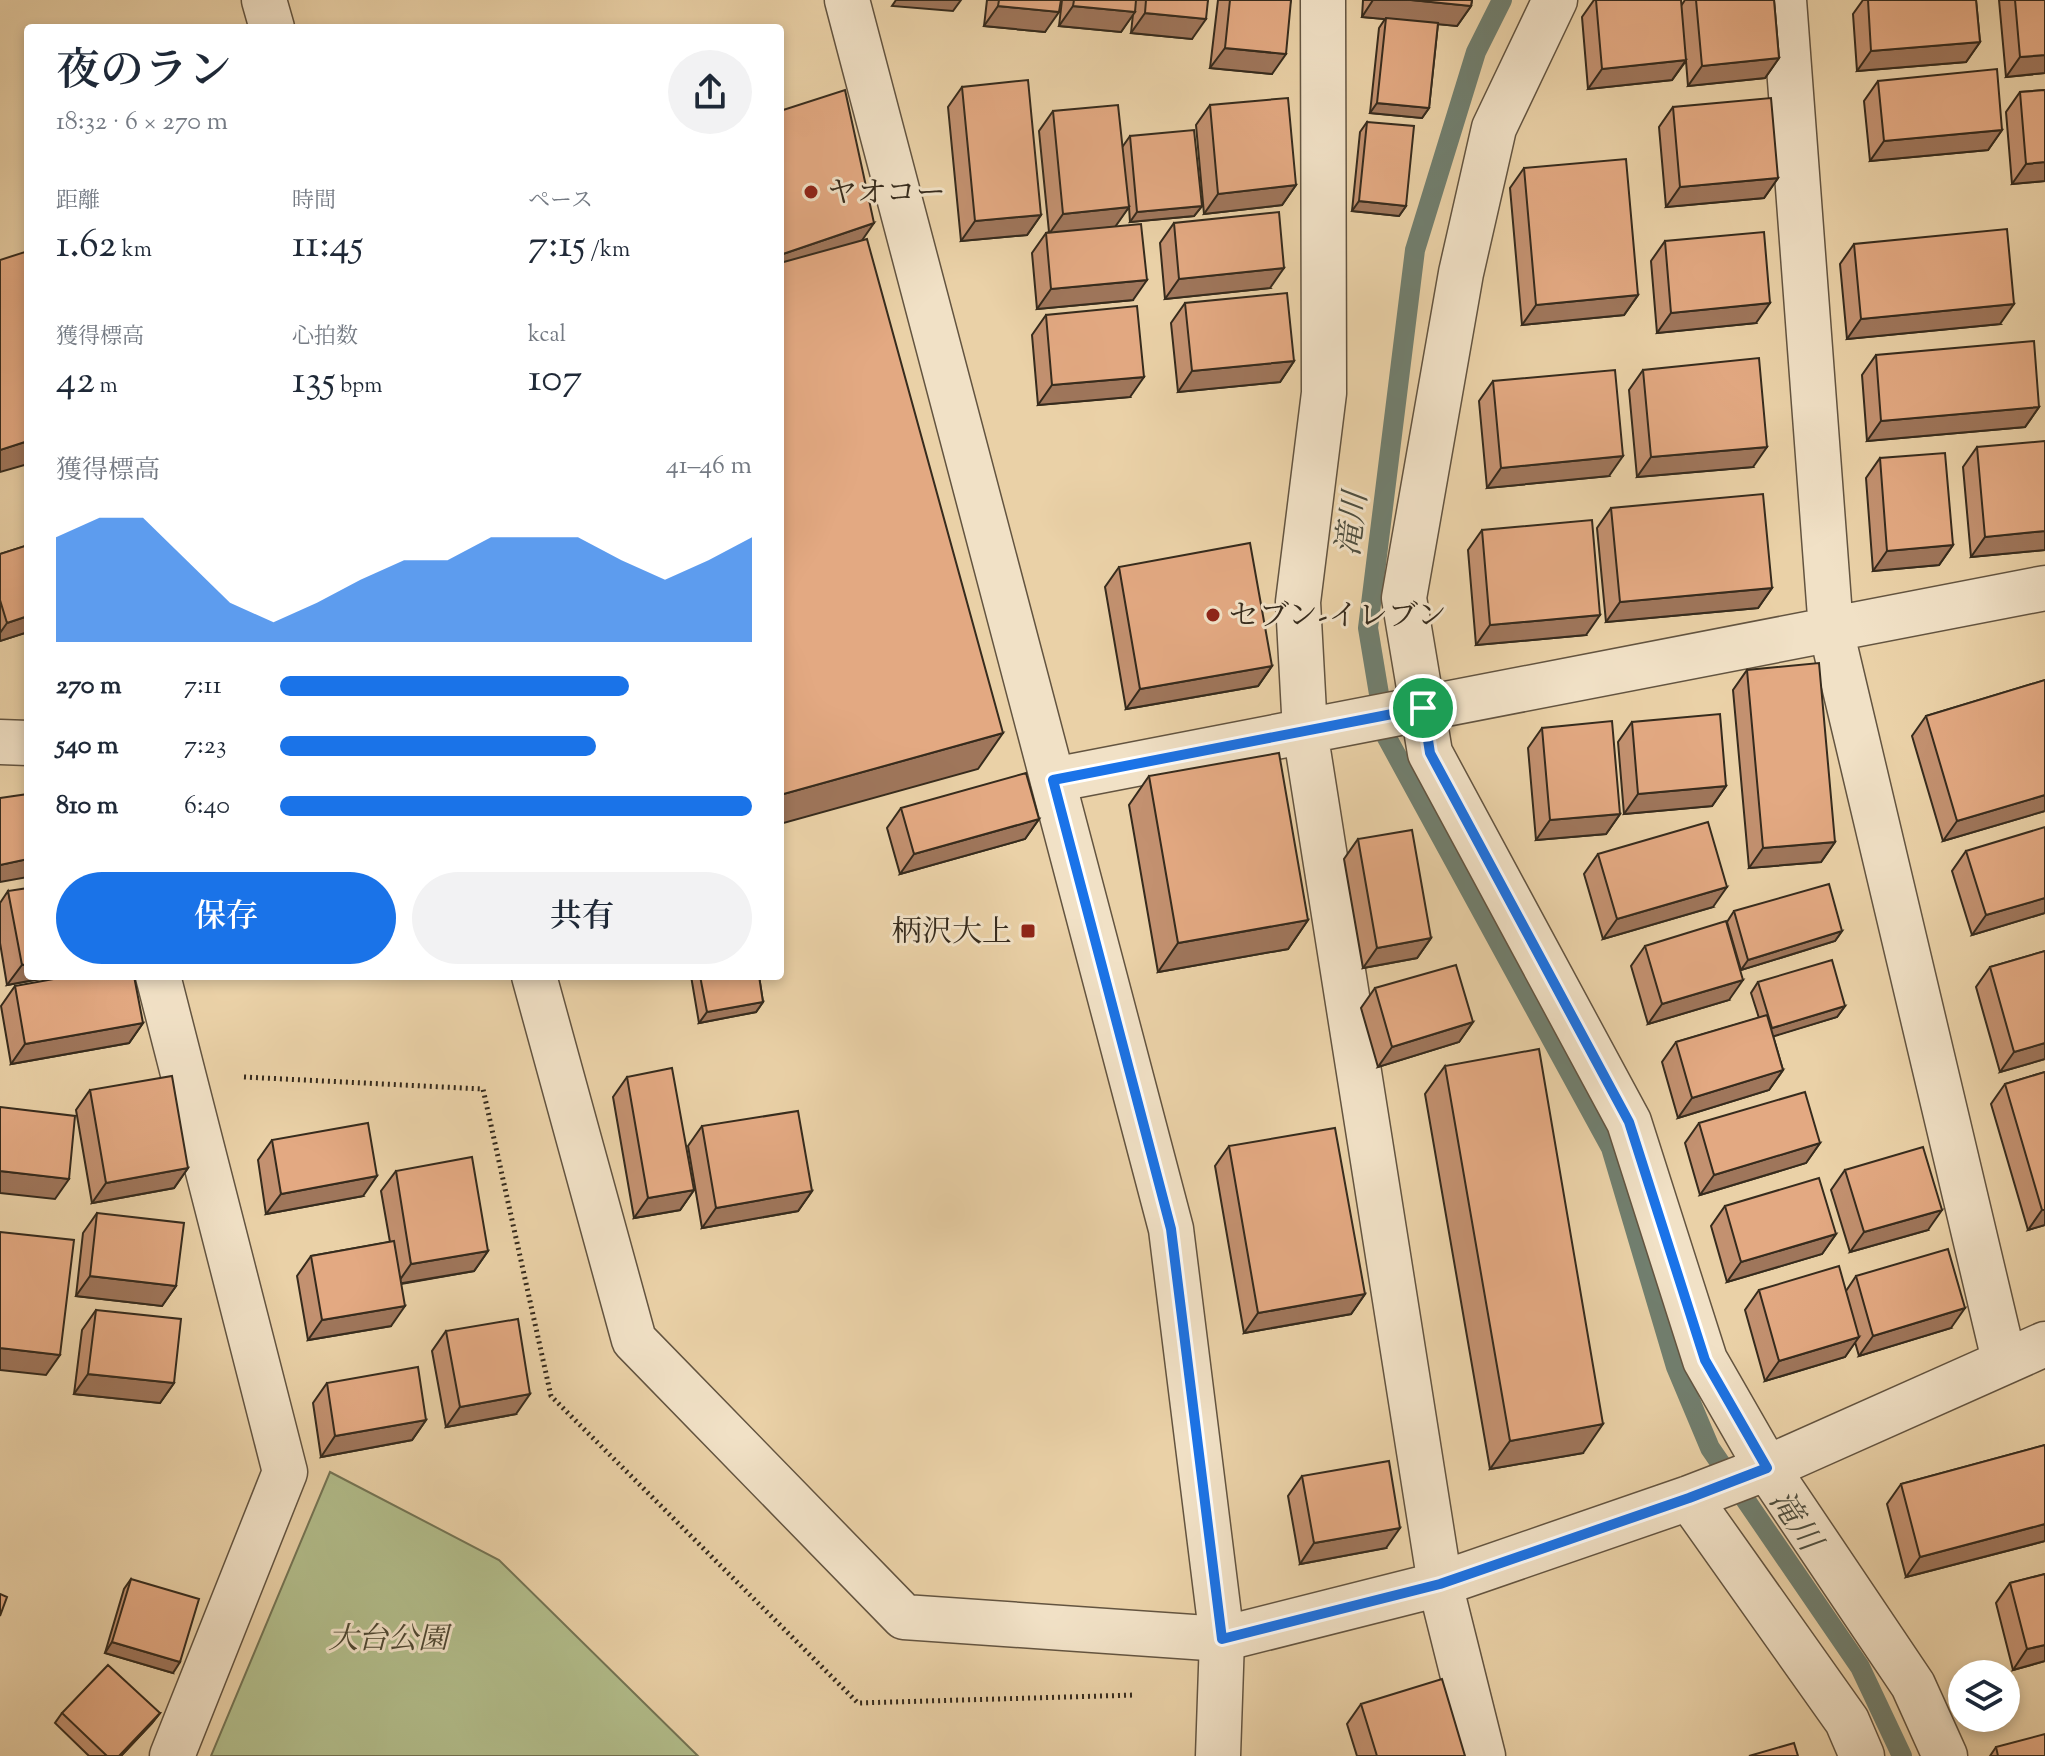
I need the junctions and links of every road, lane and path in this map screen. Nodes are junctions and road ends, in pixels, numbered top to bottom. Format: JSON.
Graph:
{"nodes":[{"id":1,"x":264,"y":0,"type":"edge"},
{"id":2,"x":847,"y":0,"type":"edge"},
{"id":3,"x":1323,"y":0,"type":"edge"},
{"id":4,"x":1555,"y":0,"type":"edge"},
{"id":5,"x":1784,"y":0,"type":"edge"},
{"id":6,"x":271,"y":24,"type":"edge"},
{"id":7,"x":2045,"y":588,"type":"edge"},
{"id":8,"x":1831,"y":630,"type":"junction"},
{"id":9,"x":1423,"y":708,"type":"junction"},
{"id":10,"x":1305,"y":731,"type":"junction"},
{"id":11,"x":0,"y":742,"type":"edge"},
{"id":12,"x":24,"y":743,"type":"edge"},
{"id":13,"x":1053,"y":780,"type":"junction"},
{"id":14,"x":159,"y":980,"type":"edge"},
{"id":15,"x":535,"y":980,"type":"edge"},
{"id":16,"x":2045,"y":1344,"type":"edge"},
{"id":17,"x":2004,"y":1360,"type":"junction"},
{"id":18,"x":1767,"y":1468,"type":"junction"},
{"id":19,"x":1689,"y":1498,"type":"junction"},
{"id":20,"x":1440,"y":1584,"type":"junction"},
{"id":21,"x":1222,"y":1639,"type":"junction"},
{"id":22,"x":172,"y":1756,"type":"edge"},
{"id":23,"x":1218,"y":1756,"type":"edge"},
{"id":24,"x":1483,"y":1756,"type":"edge"},
{"id":25,"x":1862,"y":1756,"type":"edge"},
{"id":26,"x":1945,"y":1756,"type":"edge"}],
"edges":[{"from":1,"to":6,"type":"street"},
{"from":2,"to":13,"type":"street"},
{"from":3,"to":10,"type":"street"},
{"from":4,"to":9,"type":"street"},
{"from":5,"to":8,"type":"street"},
{"from":7,"to":8,"type":"street"},
{"from":8,"to":9,"type":"street"},
{"from":8,"to":17,"type":"street"},
{"from":9,"to":10,"type":"street"},
{"from":9,"to":18,"type":"street"},
{"from":10,"to":13,"type":"street"},
{"from":10,"to":20,"type":"street"},
{"from":11,"to":12,"type":"street"},
{"from":13,"to":21,"type":"street"},
{"from":14,"to":22,"type":"street"},
{"from":15,"to":21,"type":"street"},
{"from":16,"to":17,"type":"street"},
{"from":17,"to":18,"type":"street"},
{"from":18,"to":19,"type":"street"},
{"from":18,"to":26,"type":"street"},
{"from":19,"to":20,"type":"street"},
{"from":19,"to":25,"type":"street"},
{"from":20,"to":21,"type":"street"},
{"from":20,"to":24,"type":"street"},
{"from":21,"to":23,"type":"street"}]}
